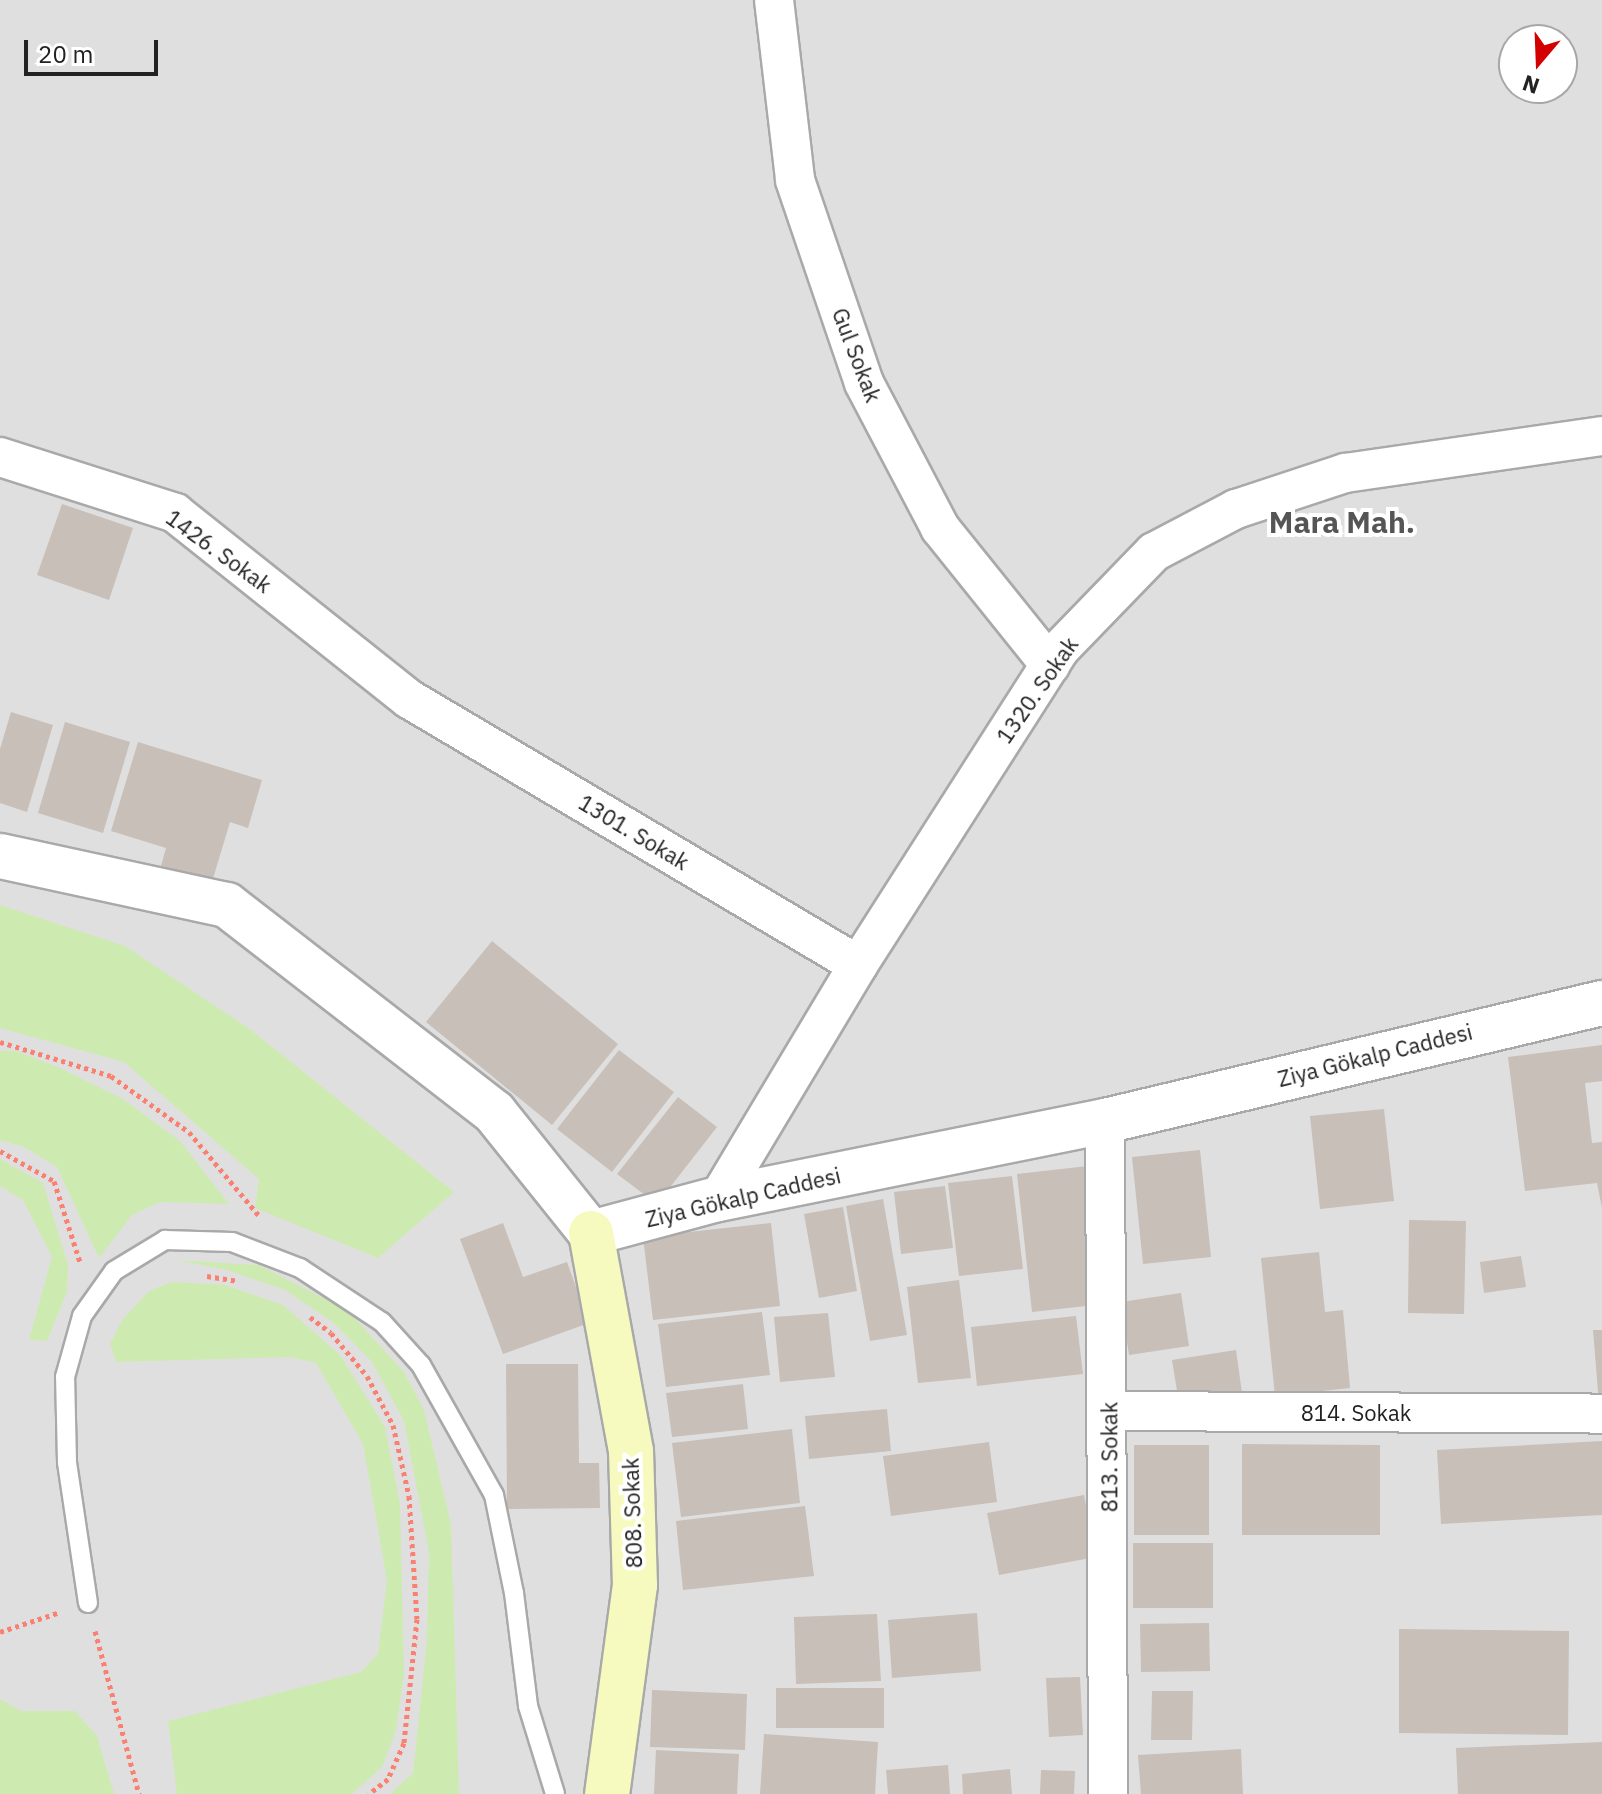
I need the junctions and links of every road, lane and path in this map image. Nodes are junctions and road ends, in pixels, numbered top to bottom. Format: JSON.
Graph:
{"nodes":[{"id":1,"x":774,"y":0,"type":"edge"},
{"id":2,"x":1602,"y":436,"type":"edge"},
{"id":3,"x":0,"y":457,"type":"edge"},
{"id":4,"x":1050,"y":665,"type":"junction"},
{"id":5,"x":409,"y":699,"type":"joint"},
{"id":6,"x":0,"y":856,"type":"edge"},
{"id":7,"x":858,"y":965,"type":"junction"},
{"id":8,"x":1602,"y":1003,"type":"edge"},
{"id":9,"x":0,"y":1042,"type":"edge"},
{"id":10,"x":1105,"y":1121,"type":"junction"},
{"id":11,"x":0,"y":1151,"type":"edge"},
{"id":12,"x":718,"y":1199,"type":"junction"},
{"id":13,"x":591,"y":1233,"type":"junction"},
{"id":14,"x":133,"y":1259,"type":"junction"},
{"id":15,"x":300,"y":1268,"type":"junction"},
{"id":16,"x":251,"y":1287,"type":"dead end"},
{"id":17,"x":92,"y":1301,"type":"junction"},
{"id":18,"x":301,"y":1310,"type":"dead end"},
{"id":19,"x":1110,"y":1411,"type":"junction"},
{"id":20,"x":1602,"y":1414,"type":"edge"},
{"id":21,"x":88,"y":1603,"type":"junction"},
{"id":22,"x":0,"y":1632,"type":"edge"},
{"id":23,"x":139,"y":1794,"type":"edge"},
{"id":24,"x":369,"y":1794,"type":"edge"},
{"id":25,"x":555,"y":1794,"type":"edge"},
{"id":26,"x":607,"y":1794,"type":"edge"},
{"id":27,"x":1108,"y":1794,"type":"edge"}],
"edges":[{"from":1,"to":4,"type":"street","name":"Gul Sokak"},
{"from":2,"to":4,"type":"street","name":"1320. Sokak"},
{"from":3,"to":5,"type":"street","name":"1426. Sokak"},
{"from":4,"to":7,"type":"street","name":"1320. Sokak"},
{"from":5,"to":7,"type":"street","name":"1301. Sokak"},
{"from":6,"to":13,"type":"street"},
{"from":7,"to":12,"type":"street","name":"1320. Sokak"},
{"from":8,"to":10,"type":"street","name":"Ziya Gökalp Caddesi"},
{"from":9,"to":15,"type":"path"},
{"from":10,"to":12,"type":"street","name":"Ziya Gökalp Caddesi"},
{"from":10,"to":19,"type":"street","name":"813. Sokak"},
{"from":11,"to":17,"type":"path"},
{"from":12,"to":13,"type":"street","name":"Ziya Gökalp Caddesi"},
{"from":13,"to":26,"type":"main road","name":"808. Sokak"},
{"from":14,"to":15,"type":"lane"},
{"from":14,"to":16,"type":"path"},
{"from":14,"to":17,"type":"lane"},
{"from":15,"to":25,"type":"lane"},
{"from":17,"to":21,"type":"lane"},
{"from":18,"to":24,"type":"path"},
{"from":19,"to":20,"type":"street","name":"814. Sokak"},
{"from":19,"to":27,"type":"street","name":"813. Sokak"},
{"from":21,"to":22,"type":"path"},
{"from":21,"to":23,"type":"path"}]}
